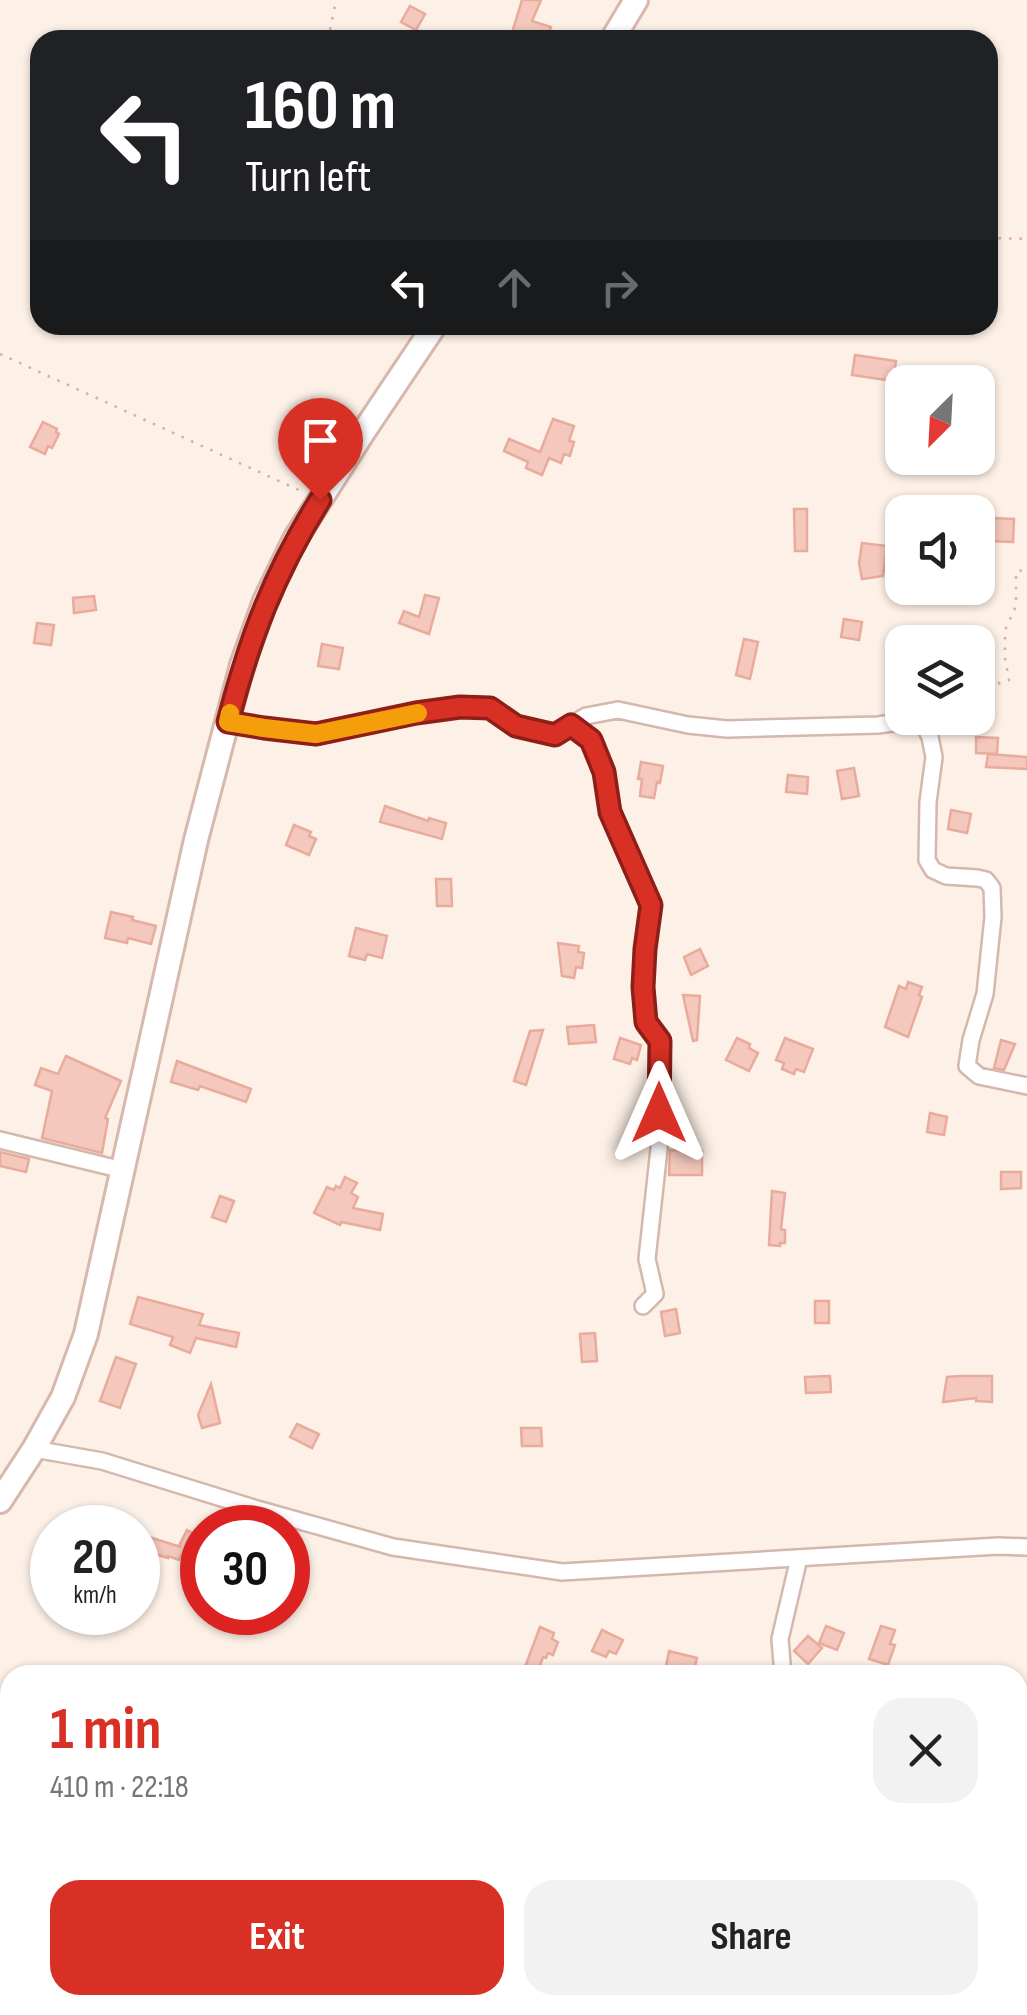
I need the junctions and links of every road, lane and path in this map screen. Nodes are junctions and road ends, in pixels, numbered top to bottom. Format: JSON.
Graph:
{"nodes":[{"id":1,"x":336,"y":0,"type":"edge"},
{"id":2,"x":636,"y":0,"type":"edge"},
{"id":3,"x":330,"y":30,"type":"edge"},
{"id":4,"x":618,"y":30,"type":"edge"},
{"id":5,"x":1027,"y":239,"type":"edge"},
{"id":6,"x":998,"y":240,"type":"edge"},
{"id":7,"x":428,"y":335,"type":"edge"},
{"id":8,"x":0,"y":354,"type":"edge"},
{"id":9,"x":320,"y":500,"type":"junction"},
{"id":10,"x":1027,"y":569,"type":"edge"},
{"id":11,"x":995,"y":685,"type":"edge"},
{"id":12,"x":228,"y":722,"type":"junction"},
{"id":13,"x":571,"y":725,"type":"junction"},
{"id":14,"x":1027,"y":1086,"type":"edge"},
{"id":15,"x":0,"y":1140,"type":"edge"},
{"id":16,"x":123,"y":1170,"type":"junction"},
{"id":17,"x":643,"y":1306,"type":"dead end"},
{"id":18,"x":34,"y":1448,"type":"junction"},
{"id":19,"x":0,"y":1501,"type":"edge"},
{"id":20,"x":1027,"y":1548,"type":"edge"},
{"id":21,"x":799,"y":1558,"type":"junction"},
{"id":22,"x":782,"y":1665,"type":"edge"}],
"edges":[{"from":1,"to":3,"type":"path"},
{"from":2,"to":4,"type":"street"},
{"from":5,"to":6,"type":"path"},
{"from":7,"to":9,"type":"street"},
{"from":8,"to":9,"type":"path"},
{"from":9,"to":12,"type":"street"},
{"from":10,"to":11,"type":"path"},
{"from":12,"to":13,"type":"street"},
{"from":12,"to":16,"type":"street"},
{"from":13,"to":14,"type":"street"},
{"from":13,"to":17,"type":"street"},
{"from":15,"to":16,"type":"street"},
{"from":16,"to":18,"type":"street"},
{"from":18,"to":19,"type":"street"},
{"from":18,"to":21,"type":"street"},
{"from":20,"to":21,"type":"street"},
{"from":21,"to":22,"type":"street"}]}
